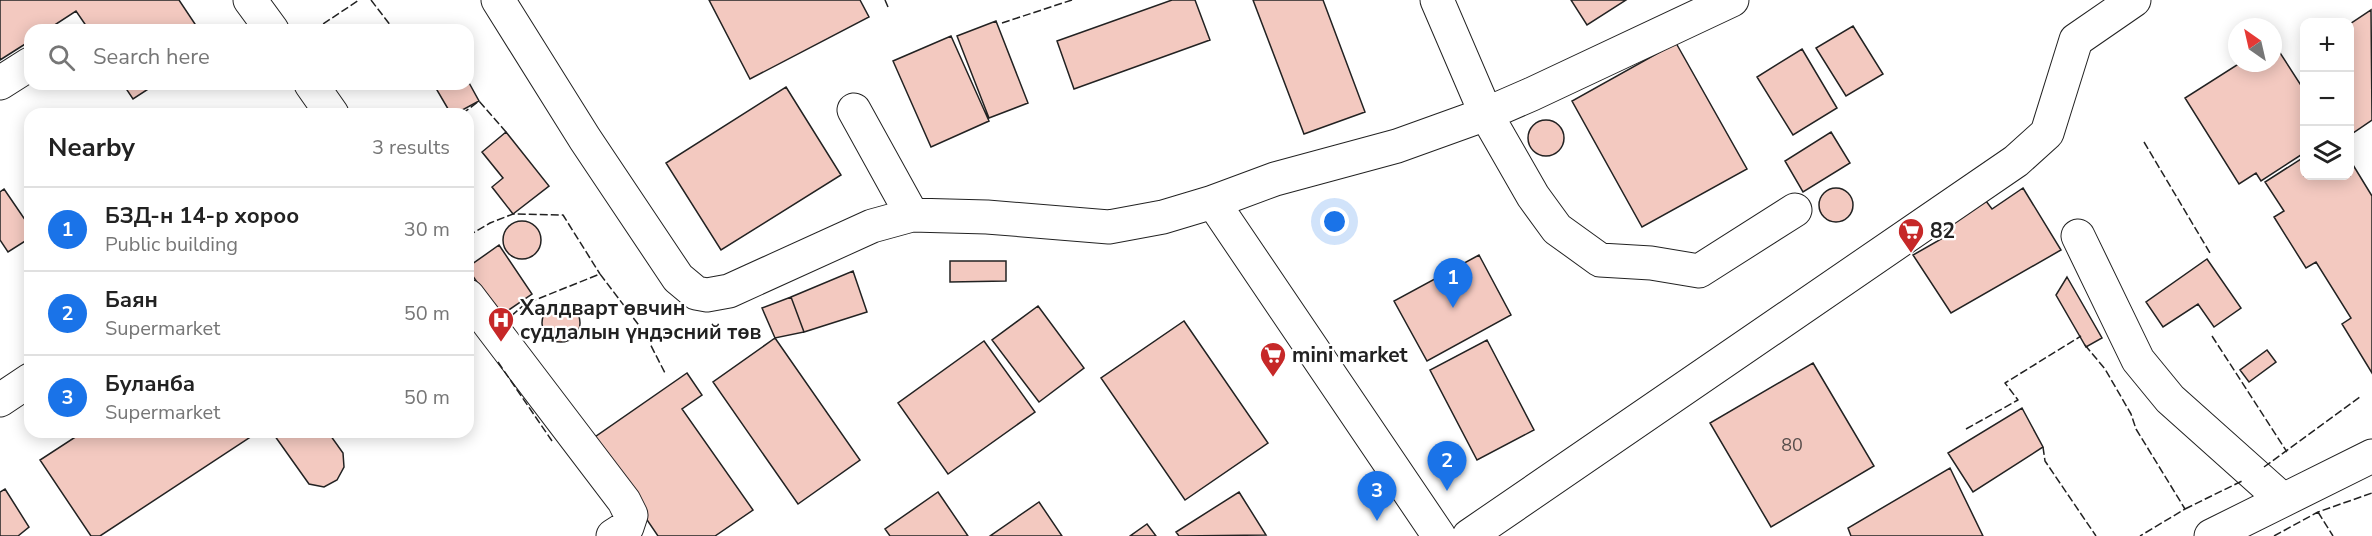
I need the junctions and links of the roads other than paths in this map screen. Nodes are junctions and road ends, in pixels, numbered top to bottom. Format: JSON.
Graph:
{"nodes":[{"id":1,"x":250,"y":0,"type":"edge"},
{"id":2,"x":498,"y":0,"type":"edge"},
{"id":3,"x":1437,"y":0,"type":"edge"},
{"id":4,"x":1732,"y":0,"type":"edge"},
{"id":5,"x":2133,"y":0,"type":"edge"},
{"id":6,"x":268,"y":24,"type":"edge"},
{"id":7,"x":24,"y":68,"type":"edge"},
{"id":8,"x":0,"y":83,"type":"edge"},
{"id":9,"x":315,"y":90,"type":"edge"},
{"id":10,"x":328,"y":108,"type":"edge"},
{"id":11,"x":854,"y":110,"type":"dead end"},
{"id":12,"x":1486,"y":114,"type":"junction"},
{"id":13,"x":1213,"y":202,"type":"junction"},
{"id":14,"x":1795,"y":210,"type":"dead end"},
{"id":15,"x":912,"y":214,"type":"junction"},
{"id":16,"x":2078,"y":236,"type":"dead end"},
{"id":17,"x":474,"y":304,"type":"edge"},
{"id":18,"x":24,"y":384,"type":"edge"},
{"id":19,"x":0,"y":400,"type":"edge"},
{"id":20,"x":2372,"y":456,"type":"edge"},
{"id":21,"x":2283,"y":500,"type":"junction"},
{"id":22,"x":613,"y":536,"type":"edge"},
{"id":23,"x":1439,"y":536,"type":"edge"},
{"id":24,"x":1468,"y":536,"type":"edge"},
{"id":25,"x":2211,"y":536,"type":"edge"}],
"edges":[{"from":1,"to":6,"type":"street"},
{"from":2,"to":15,"type":"street"},
{"from":3,"to":12,"type":"street"},
{"from":4,"to":12,"type":"street"},
{"from":5,"to":24,"type":"street"},
{"from":7,"to":8,"type":"street"},
{"from":9,"to":10,"type":"street"},
{"from":11,"to":15,"type":"street"},
{"from":12,"to":13,"type":"street"},
{"from":12,"to":14,"type":"street"},
{"from":13,"to":15,"type":"street"},
{"from":13,"to":23,"type":"street"},
{"from":16,"to":21,"type":"street"},
{"from":17,"to":22,"type":"street"},
{"from":18,"to":19,"type":"street"},
{"from":20,"to":21,"type":"street"},
{"from":21,"to":25,"type":"street"}]}
